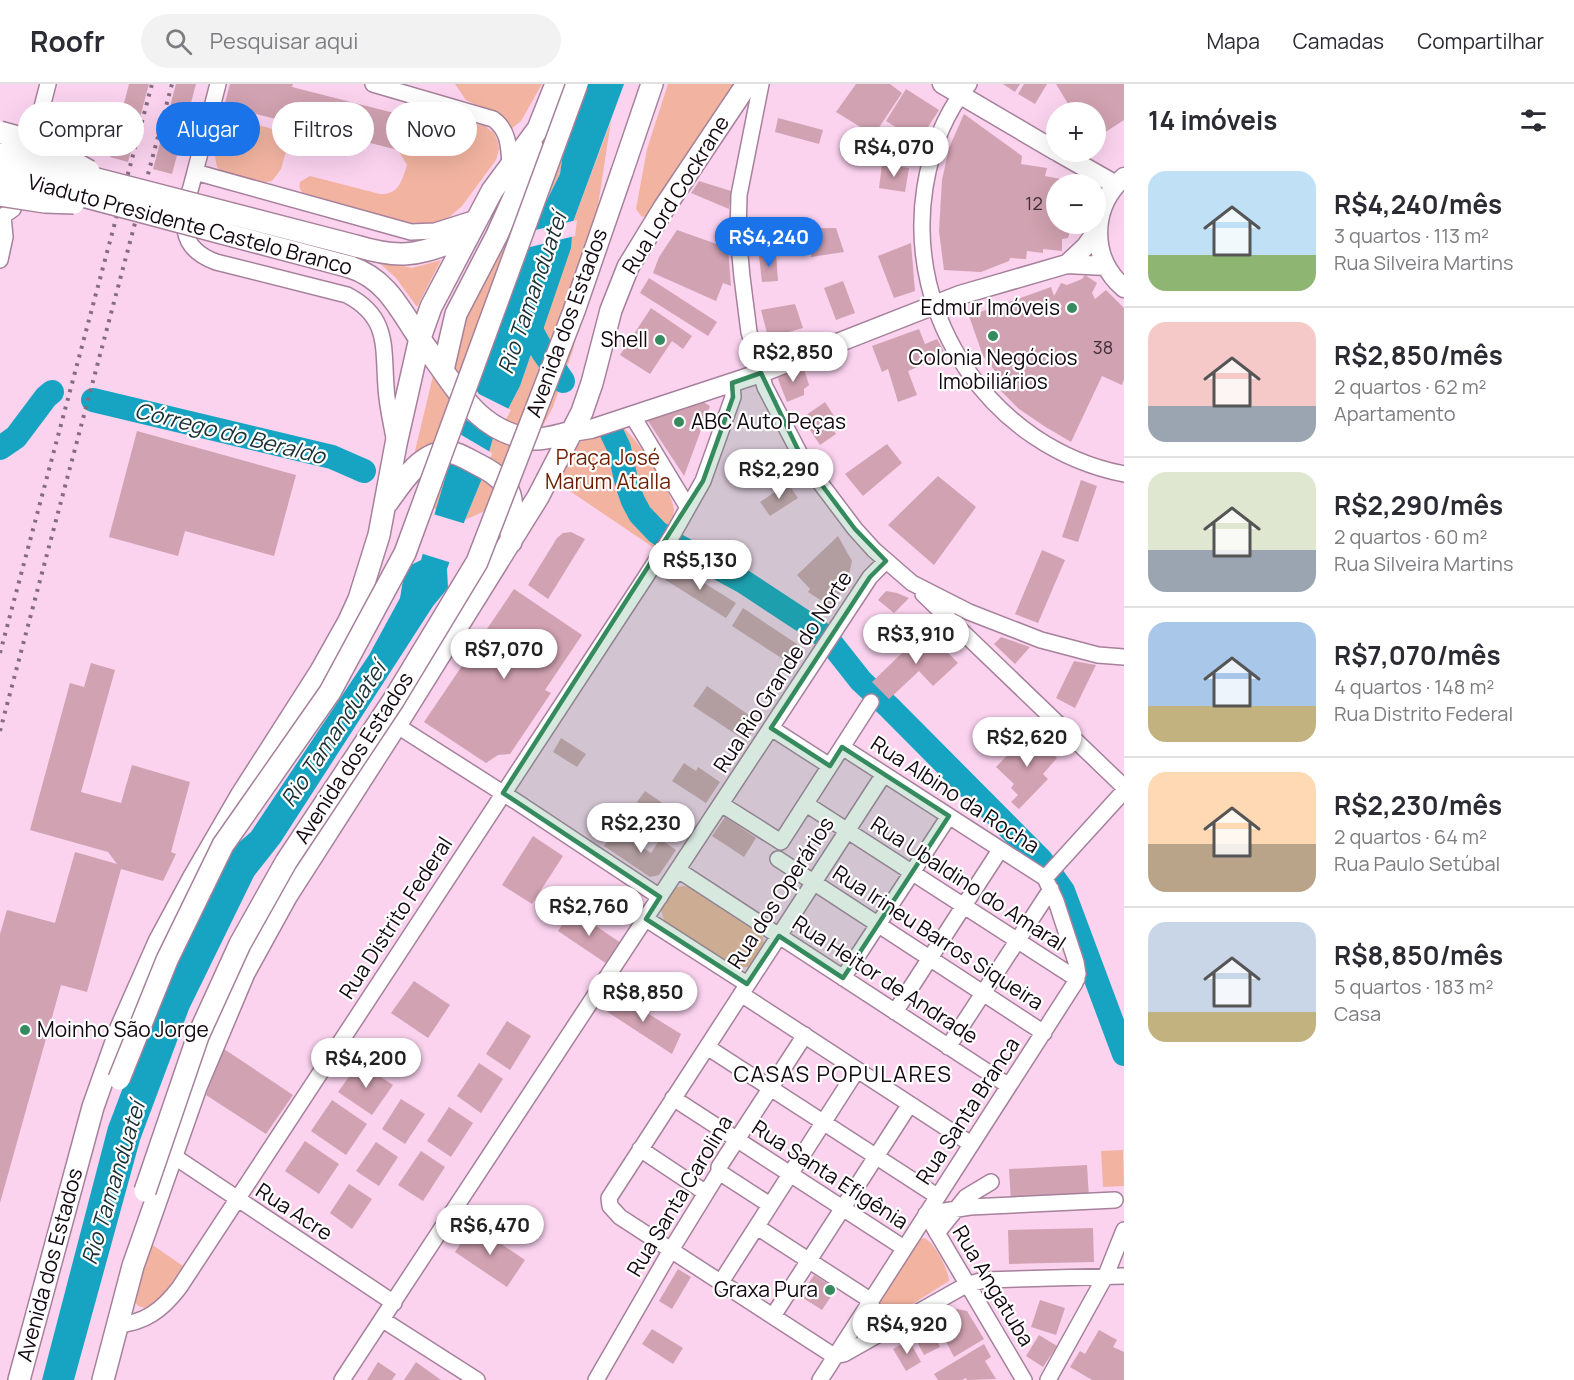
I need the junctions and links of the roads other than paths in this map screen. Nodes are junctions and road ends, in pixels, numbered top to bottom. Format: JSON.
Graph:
{"nodes":[{"id":1,"x":48,"y":84,"type":"edge"},
{"id":2,"x":218,"y":84,"type":"edge"},
{"id":3,"x":373,"y":84,"type":"edge"},
{"id":4,"x":556,"y":84,"type":"edge"},
{"id":5,"x":578,"y":84,"type":"edge"},
{"id":6,"x":652,"y":84,"type":"edge"},
{"id":7,"x":747,"y":84,"type":"edge"},
{"id":8,"x":761,"y":84,"type":"edge"},
{"id":9,"x":942,"y":84,"type":"edge"},
{"id":10,"x":964,"y":90,"type":"edge"},
{"id":11,"x":538,"y":129,"type":"junction"},
{"id":12,"x":0,"y":132,"type":"edge"},
{"id":13,"x":1046,"y":144,"type":"edge"},
{"id":14,"x":0,"y":154,"type":"edge"},
{"id":15,"x":1080,"y":162,"type":"edge"},
{"id":16,"x":510,"y":166,"type":"junction"},
{"id":17,"x":195,"y":172,"type":"junction"},
{"id":18,"x":0,"y":174,"type":"edge"},
{"id":19,"x":1120,"y":181,"type":"edge"},
{"id":20,"x":110,"y":194,"type":"junction"},
{"id":21,"x":1106,"y":201,"type":"edge"},
{"id":22,"x":1,"y":208,"type":"edge"},
{"id":23,"x":476,"y":218,"type":"junction"},
{"id":24,"x":1094,"y":234,"type":"edge"},
{"id":25,"x":1098,"y":234,"type":"edge"},
{"id":26,"x":466,"y":238,"type":"junction"},
{"id":27,"x":0,"y":260,"type":"edge"},
{"id":28,"x":1067,"y":264,"type":"junction"},
{"id":29,"x":1106,"y":266,"type":"junction"},
{"id":30,"x":1124,"y":288,"type":"edge"},
{"id":31,"x":934,"y":306,"type":"junction"},
{"id":32,"x":611,"y":310,"type":"joint"},
{"id":33,"x":420,"y":338,"type":"junction"},
{"id":34,"x":443,"y":370,"type":"junction"},
{"id":35,"x":761,"y":373,"type":"junction"},
{"id":36,"x":592,"y":383,"type":"junction"},
{"id":37,"x":732,"y":383,"type":"junction"},
{"id":38,"x":632,"y":416,"type":"junction"},
{"id":39,"x":572,"y":432,"type":"junction"},
{"id":40,"x":544,"y":439,"type":"junction"},
{"id":41,"x":396,"y":444,"type":"junction"},
{"id":42,"x":1124,"y":474,"type":"edge"},
{"id":43,"x":385,"y":505,"type":"junction"},
{"id":44,"x":687,"y":506,"type":"junction"},
{"id":45,"x":511,"y":542,"type":"junction"},
{"id":46,"x":886,"y":561,"type":"junction"},
{"id":47,"x":912,"y":583,"type":"junction"},
{"id":48,"x":1124,"y":657,"type":"edge"},
{"id":49,"x":871,"y":702,"type":"dead end"},
{"id":50,"x":396,"y":725,"type":"junction"},
{"id":51,"x":771,"y":728,"type":"junction"},
{"id":52,"x":842,"y":747,"type":"junction"},
{"id":53,"x":830,"y":766,"type":"junction"},
{"id":54,"x":884,"y":774,"type":"junction"},
{"id":55,"x":1124,"y":787,"type":"edge"},
{"id":56,"x":1124,"y":791,"type":"edge"},
{"id":57,"x":503,"y":793,"type":"junction"},
{"id":58,"x":721,"y":804,"type":"junction"},
{"id":59,"x":806,"y":804,"type":"junction"},
{"id":60,"x":949,"y":816,"type":"junction"},
{"id":61,"x":847,"y":831,"type":"junction"},
{"id":62,"x":1000,"y":850,"type":"junction"},
{"id":63,"x":778,"y":859,"type":"dead end"},
{"id":64,"x":678,"y":870,"type":"junction"},
{"id":65,"x":912,"y":873,"type":"junction"},
{"id":66,"x":1049,"y":878,"type":"junction"},
{"id":67,"x":813,"y":882,"type":"junction"},
{"id":68,"x":660,"y":897,"type":"junction"},
{"id":69,"x":964,"y":906,"type":"junction"},
{"id":70,"x":646,"y":919,"type":"junction"},
{"id":71,"x":878,"y":925,"type":"junction"},
{"id":72,"x":779,"y":936,"type":"junction"},
{"id":73,"x":1018,"y":940,"type":"junction"},
{"id":74,"x":930,"y":958,"type":"junction"},
{"id":75,"x":843,"y":978,"type":"junction"},
{"id":76,"x":1077,"y":979,"type":"junction"},
{"id":77,"x":744,"y":989,"type":"junction"},
{"id":78,"x":983,"y":993,"type":"junction"},
{"id":79,"x":895,"y":1012,"type":"junction"},
{"id":80,"x":1044,"y":1033,"type":"junction"},
{"id":81,"x":805,"y":1035,"type":"junction"},
{"id":82,"x":707,"y":1047,"type":"junction"},
{"id":83,"x":948,"y":1047,"type":"junction"},
{"id":84,"x":857,"y":1070,"type":"junction"},
{"id":85,"x":1009,"y":1086,"type":"junction"},
{"id":86,"x":771,"y":1088,"type":"junction"},
{"id":87,"x":673,"y":1098,"type":"junction"},
{"id":88,"x":910,"y":1104,"type":"junction"},
{"id":89,"x":823,"y":1122,"type":"junction"},
{"id":90,"x":737,"y":1140,"type":"junction"},
{"id":91,"x":971,"y":1144,"type":"junction"},
{"id":92,"x":640,"y":1149,"type":"junction"},
{"id":93,"x":82,"y":1150,"type":"junction"},
{"id":94,"x":172,"y":1155,"type":"junction"},
{"id":95,"x":876,"y":1157,"type":"junction"},
{"id":96,"x":718,"y":1172,"type":"junction"},
{"id":97,"x":790,"y":1174,"type":"junction"},
{"id":98,"x":991,"y":1182,"type":"dead end"},
{"id":99,"x":706,"y":1192,"type":"junction"},
{"id":100,"x":937,"y":1197,"type":"junction"},
{"id":101,"x":237,"y":1199,"type":"junction"},
{"id":102,"x":1115,"y":1200,"type":"dead end"},
{"id":103,"x":770,"y":1206,"type":"junction"},
{"id":104,"x":842,"y":1208,"type":"junction"},
{"id":105,"x":956,"y":1210,"type":"junction"},
{"id":106,"x":926,"y":1214,"type":"junction"},
{"id":107,"x":757,"y":1227,"type":"junction"},
{"id":108,"x":1124,"y":1230,"type":"edge"},
{"id":109,"x":937,"y":1233,"type":"junction"},
{"id":110,"x":904,"y":1248,"type":"junction"},
{"id":111,"x":671,"y":1250,"type":"junction"},
{"id":112,"x":809,"y":1260,"type":"junction"},
{"id":113,"x":133,"y":1266,"type":"junction"},
{"id":114,"x":1106,"y":1275,"type":"junction"},
{"id":115,"x":1124,"y":1276,"type":"edge"},
{"id":116,"x":721,"y":1282,"type":"junction"},
{"id":117,"x":966,"y":1285,"type":"junction"},
{"id":118,"x":870,"y":1300,"type":"junction"},
{"id":119,"x":394,"y":1303,"type":"junction"},
{"id":120,"x":773,"y":1316,"type":"junction"},
{"id":121,"x":383,"y":1320,"type":"junction"},
{"id":122,"x":117,"y":1325,"type":"junction"},
{"id":123,"x":891,"y":1327,"type":"junction"},
{"id":124,"x":834,"y":1356,"type":"junction"},
{"id":125,"x":455,"y":1374,"type":"edge"},
{"id":126,"x":19,"y":1380,"type":"edge"},
{"id":127,"x":103,"y":1380,"type":"edge"},
{"id":128,"x":342,"y":1380,"type":"edge"},
{"id":129,"x":477,"y":1380,"type":"edge"},
{"id":130,"x":596,"y":1380,"type":"edge"},
{"id":131,"x":820,"y":1380,"type":"edge"},
{"id":132,"x":1024,"y":1380,"type":"edge"},
{"id":133,"x":1048,"y":1380,"type":"edge"}],
"edges":[{"from":1,"to":22,"type":"street"},
{"from":2,"to":17,"type":"street"},
{"from":3,"to":16,"type":"street"},
{"from":4,"to":11,"type":"highway","name":"Avenida dos Estados"},
{"from":5,"to":93,"type":"highway","name":"Avenida dos Estados","bridge":true},
{"from":6,"to":113,"type":"highway","name":"Avenida dos Estados","bridge":true},
{"from":7,"to":32,"type":"highway","name":"Rua Lord Cockrane"},
{"from":8,"to":35,"type":"street"},
{"from":9,"to":10,"type":"main road"},
{"from":10,"to":13,"type":"main road"},
{"from":10,"to":31,"type":"street"},
{"from":11,"to":16,"type":"highway","name":"Avenida dos Estados"},
{"from":11,"to":34,"type":"highway"},
{"from":12,"to":20,"type":"highway","bridge":true},
{"from":14,"to":20,"type":"highway","name":"Viaduto Presidente Castelo Branco","bridge":true},
{"from":15,"to":19,"type":"main road"},
{"from":16,"to":23,"type":"highway","name":"Avenida dos Estados"},
{"from":17,"to":23,"type":"street"},
{"from":17,"to":41,"type":"street"},
{"from":18,"to":20,"type":"highway","name":"Viaduto Presidente Castelo Branco","bridge":true},
{"from":19,"to":21,"type":"main road"},
{"from":20,"to":22,"type":"highway","bridge":true},
{"from":20,"to":26,"type":"highway","name":"Viaduto Presidente Castelo Branco","bridge":true},
{"from":20,"to":33,"type":"highway","name":"Viaduto Presidente Castelo Branco","bridge":true},
{"from":22,"to":27,"type":"street"},
{"from":23,"to":26,"type":"highway","name":"Avenida dos Estados"},
{"from":24,"to":28,"type":"main road"},
{"from":25,"to":29,"type":"main road"},
{"from":26,"to":33,"type":"highway","name":"Avenida dos Estados"},
{"from":28,"to":29,"type":"main road"},
{"from":28,"to":31,"type":"main road"},
{"from":29,"to":30,"type":"main road"},
{"from":31,"to":35,"type":"main road"},
{"from":31,"to":42,"type":"street"},
{"from":32,"to":36,"type":"highway","name":"Avenida dos Estados"},
{"from":33,"to":34,"type":"highway","name":"Viaduto Presidente Castelo Branco"},
{"from":33,"to":41,"type":"highway","name":"Avenida dos Estados"},
{"from":34,"to":40,"type":"highway","name":"Viaduto Presidente Castelo Branco"},
{"from":35,"to":37,"type":"main road"},
{"from":35,"to":46,"type":"street"},
{"from":36,"to":39,"type":"highway","name":"Avenida dos Estados"},
{"from":36,"to":40,"type":"highway"},
{"from":37,"to":38,"type":"main road"},
{"from":37,"to":44,"type":"street","name":"Rua Distrito Federal"},
{"from":38,"to":39,"type":"main road"},
{"from":38,"to":44,"type":"street"},
{"from":39,"to":40,"type":"highway"},
{"from":39,"to":45,"type":"highway","name":"Avenida dos Estados"},
{"from":41,"to":43,"type":"highway","name":"Avenida dos Estados"},
{"from":43,"to":45,"type":"highway"},
{"from":43,"to":93,"type":"highway","name":"Avenida dos Estados"},
{"from":44,"to":57,"type":"street","name":"Rua Distrito Federal"},
{"from":45,"to":50,"type":"highway","name":"Avenida dos Estados"},
{"from":46,"to":47,"type":"street"},
{"from":46,"to":51,"type":"street","name":"Rua Rio Grande do Norte"},
{"from":47,"to":48,"type":"street"},
{"from":47,"to":55,"type":"street"},
{"from":49,"to":52,"type":"street"},
{"from":50,"to":57,"type":"street"},
{"from":50,"to":94,"type":"highway","name":"Avenida dos Estados"},
{"from":51,"to":53,"type":"street"},
{"from":51,"to":58,"type":"street","name":"Rua Rio Grande do Norte"},
{"from":52,"to":53,"type":"street"},
{"from":52,"to":54,"type":"street","name":"Rua Albino da Rocha"},
{"from":53,"to":59,"type":"street"},
{"from":54,"to":60,"type":"street","name":"Rua Albino da Rocha"},
{"from":54,"to":61,"type":"street","name":"Rua dos Operários"},
{"from":56,"to":66,"type":"street"},
{"from":57,"to":68,"type":"street"},
{"from":57,"to":101,"type":"street","name":"Rua Distrito Federal"},
{"from":58,"to":59,"type":"street"},
{"from":58,"to":64,"type":"street","name":"Rua Rio Grande do Norte"},
{"from":59,"to":61,"type":"street","name":"Rua Ubaldino do Amaral"},
{"from":60,"to":62,"type":"street","name":"Rua Albino da Rocha"},
{"from":60,"to":65,"type":"street"},
{"from":61,"to":65,"type":"street","name":"Rua Ubaldino do Amaral"},
{"from":61,"to":67,"type":"street","name":"Rua dos Operários"},
{"from":62,"to":66,"type":"street","name":"Rua Albino da Rocha"},
{"from":62,"to":69,"type":"street"},
{"from":63,"to":67,"type":"street","name":"Rua Irineu Barros Siqueira"},
{"from":64,"to":68,"type":"street","name":"Rua Rio Grande do Norte"},
{"from":64,"to":72,"type":"street","name":"Rua Heitor de Andrade"},
{"from":65,"to":69,"type":"street","name":"Rua Ubaldino do Amaral"},
{"from":65,"to":71,"type":"street"},
{"from":66,"to":73,"type":"street"},
{"from":66,"to":76,"type":"street"},
{"from":67,"to":71,"type":"street","name":"Rua Irineu Barros Siqueira"},
{"from":67,"to":72,"type":"street","name":"Rua dos Operários"},
{"from":68,"to":70,"type":"street","name":"Rua Rio Grande do Norte"},
{"from":69,"to":73,"type":"street","name":"Rua Ubaldino do Amaral"},
{"from":69,"to":74,"type":"street"},
{"from":70,"to":77,"type":"street"},
{"from":70,"to":119,"type":"street","name":"Rua Rio Grande do Norte"},
{"from":71,"to":74,"type":"street","name":"Rua Irineu Barros Siqueira"},
{"from":71,"to":75,"type":"street"},
{"from":72,"to":75,"type":"street","name":"Rua Heitor de Andrade"},
{"from":72,"to":77,"type":"street","name":"Rua dos Operários"},
{"from":73,"to":76,"type":"street","name":"Rua Ubaldino do Amaral"},
{"from":73,"to":78,"type":"street"},
{"from":74,"to":78,"type":"street","name":"Rua Irineu Barros Siqueira"},
{"from":74,"to":79,"type":"street"},
{"from":75,"to":79,"type":"street","name":"Rua Heitor de Andrade"},
{"from":76,"to":80,"type":"street","name":"Rua Santa Branca"},
{"from":77,"to":81,"type":"street"},
{"from":77,"to":82,"type":"street","name":"Rua dos Operários"},
{"from":78,"to":80,"type":"street","name":"Rua Irineu Barros Siqueira"},
{"from":78,"to":83,"type":"street"},
{"from":79,"to":83,"type":"street","name":"Rua Heitor de Andrade"},
{"from":80,"to":85,"type":"street","name":"Rua Santa Branca"},
{"from":81,"to":84,"type":"street"},
{"from":81,"to":86,"type":"street","name":"Rua Santa Carolina"},
{"from":82,"to":86,"type":"street"},
{"from":82,"to":87,"type":"street","name":"Rua dos Operários"},
{"from":83,"to":85,"type":"street","name":"Rua Heitor de Andrade"},
{"from":84,"to":88,"type":"street"},
{"from":84,"to":89,"type":"street"},
{"from":85,"to":91,"type":"street","name":"Rua Santa Branca"},
{"from":86,"to":89,"type":"street"},
{"from":86,"to":90,"type":"street","name":"Rua Santa Carolina"},
{"from":87,"to":90,"type":"street","name":"Rua Santa Efigênia"},
{"from":87,"to":92,"type":"street","name":"Rua dos Operários"},
{"from":88,"to":91,"type":"street"},
{"from":88,"to":95,"type":"street"},
{"from":89,"to":95,"type":"street"},
{"from":89,"to":97,"type":"street"},
{"from":90,"to":96,"type":"street","name":"Rua Santa Carolina"},
{"from":90,"to":97,"type":"street","name":"Rua Santa Efigênia"},
{"from":91,"to":100,"type":"street","name":"Rua Santa Branca"},
{"from":92,"to":99,"type":"street"},
{"from":92,"to":111,"type":"street","name":"Rua dos Operários"},
{"from":93,"to":126,"type":"highway","name":"Avenida dos Estados"},
{"from":94,"to":101,"type":"street","name":"Rua Acre"},
{"from":94,"to":113,"type":"highway","name":"Avenida dos Estados"},
{"from":95,"to":100,"type":"street"},
{"from":95,"to":104,"type":"street"},
{"from":96,"to":99,"type":"street","name":"Rua Santa Carolina"},
{"from":96,"to":103,"type":"street"},
{"from":97,"to":103,"type":"street"},
{"from":97,"to":104,"type":"street","name":"Rua Santa Efigênia"},
{"from":98,"to":105,"type":"street"},
{"from":99,"to":111,"type":"street","name":"Rua Santa Carolina"},
{"from":100,"to":106,"type":"street","name":"Rua Santa Branca"},
{"from":101,"to":119,"type":"street","name":"Rua Acre"},
{"from":101,"to":122,"type":"street","name":"Rua Distrito Federal"},
{"from":102,"to":105,"type":"street"},
{"from":103,"to":107,"type":"street"},
{"from":104,"to":110,"type":"street","name":"Rua Santa Efigênia"},
{"from":104,"to":112,"type":"street"},
{"from":105,"to":106,"type":"street"},
{"from":105,"to":109,"type":"street"},
{"from":106,"to":109,"type":"street","name":"Rua Angatuba"},
{"from":106,"to":110,"type":"street","name":"Rua Santa Branca"},
{"from":107,"to":112,"type":"street"},
{"from":107,"to":116,"type":"street"},
{"from":108,"to":114,"type":"street"},
{"from":109,"to":117,"type":"street","name":"Rua Angatuba"},
{"from":110,"to":118,"type":"street","name":"Rua Santa Branca"},
{"from":111,"to":116,"type":"street"},
{"from":111,"to":130,"type":"street","name":"Rua Santa Carolina"},
{"from":112,"to":118,"type":"street"},
{"from":112,"to":120,"type":"street"},
{"from":113,"to":122,"type":"highway","name":"Avenida dos Estados"},
{"from":114,"to":115,"type":"street"},
{"from":114,"to":117,"type":"street"},
{"from":114,"to":133,"type":"street"},
{"from":116,"to":120,"type":"street"},
{"from":117,"to":123,"type":"street"},
{"from":117,"to":132,"type":"street","name":"Rua Angatuba"},
{"from":118,"to":123,"type":"street"},
{"from":118,"to":124,"type":"street","name":"Rua Santa Branca"},
{"from":119,"to":121,"type":"street","name":"Rua Rio Grande do Norte"},
{"from":120,"to":124,"type":"street"},
{"from":121,"to":125,"type":"street"},
{"from":121,"to":128,"type":"street","name":"Rua Rio Grande do Norte"},
{"from":122,"to":127,"type":"highway","name":"Avenida dos Estados"},
{"from":123,"to":124,"type":"street"},
{"from":124,"to":131,"type":"street","name":"Rua Santa Branca"},
{"from":125,"to":129,"type":"street"}]}
